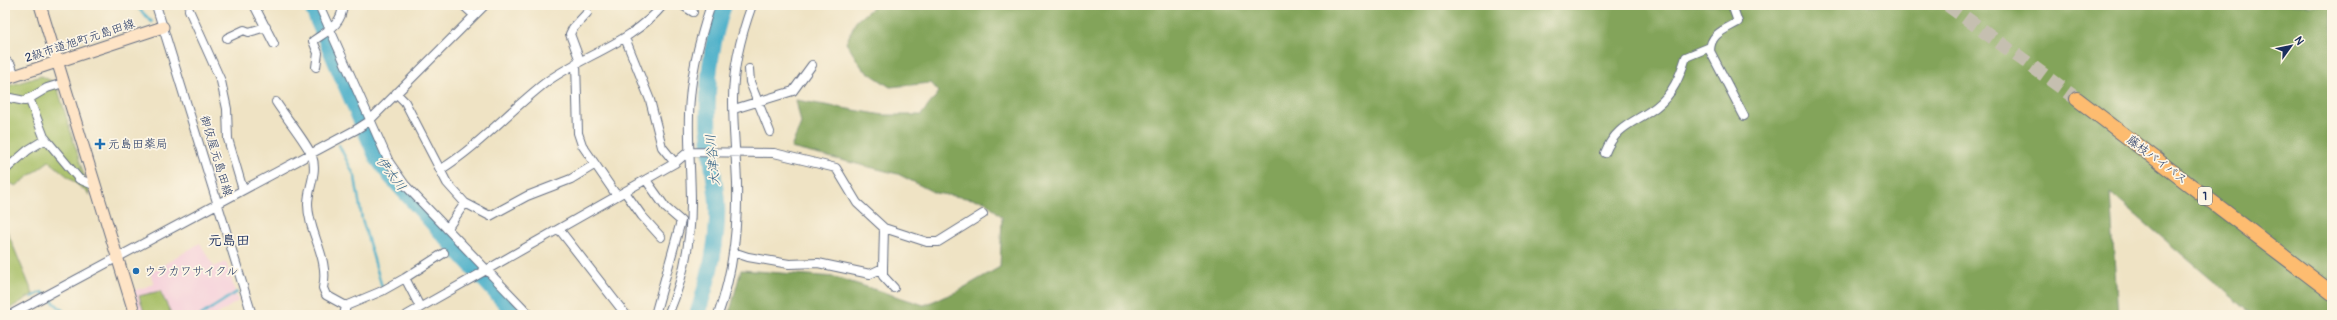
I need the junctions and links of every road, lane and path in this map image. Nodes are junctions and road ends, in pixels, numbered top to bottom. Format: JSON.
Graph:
{"nodes":[{"id":1,"x":40,"y":5,"type":"edge"},
{"id":2,"x":156,"y":5,"type":"edge"},
{"id":3,"x":254,"y":5,"type":"edge"},
{"id":4,"x":319,"y":5,"type":"edge"},
{"id":5,"x":343,"y":5,"type":"edge"},
{"id":6,"x":464,"y":5,"type":"edge"},
{"id":7,"x":485,"y":5,"type":"edge"},
{"id":8,"x":663,"y":5,"type":"edge"},
{"id":9,"x":682,"y":5,"type":"edge"},
{"id":10,"x":710,"y":5,"type":"edge"},
{"id":11,"x":752,"y":5,"type":"edge"},
{"id":12,"x":1732,"y":5,"type":"edge"},
{"id":13,"x":189,"y":10,"type":"dead end"},
{"id":14,"x":693,"y":12,"type":"dead end"},
{"id":15,"x":587,"y":13,"type":"dead end"},
{"id":16,"x":474,"y":15,"type":"junction"},
{"id":17,"x":163,"y":27,"type":"junction"},
{"id":18,"x":266,"y":27,"type":"junction"},
{"id":19,"x":330,"y":30,"type":"junction"},
{"id":20,"x":227,"y":38,"type":"dead end"},
{"id":21,"x":625,"y":38,"type":"junction"},
{"id":22,"x":274,"y":44,"type":"dead end"},
{"id":23,"x":1710,"y":47,"type":"junction"},
{"id":24,"x":5,"y":60,"type":"edge"},
{"id":25,"x":58,"y":62,"type":"junction"},
{"id":26,"x":578,"y":62,"type":"junction"},
{"id":27,"x":812,"y":65,"type":"dead end"},
{"id":28,"x":316,"y":68,"type":"dead end"},
{"id":29,"x":749,"y":68,"type":"dead end"},
{"id":30,"x":10,"y":78,"type":"edge"},
{"id":31,"x":60,"y":84,"type":"dead end"},
{"id":32,"x":396,"y":93,"type":"junction"},
{"id":33,"x":5,"y":97,"type":"edge"},
{"id":34,"x":29,"y":98,"type":"junction"},
{"id":35,"x":2077,"y":99,"type":"tunnel mouth"},
{"id":36,"x":276,"y":102,"type":"dead end"},
{"id":37,"x":758,"y":102,"type":"junction"},
{"id":38,"x":734,"y":109,"type":"junction"},
{"id":39,"x":1744,"y":116,"type":"dead end"},
{"id":40,"x":369,"y":120,"type":"junction"},
{"id":41,"x":770,"y":132,"type":"dead end"},
{"id":42,"x":46,"y":139,"type":"junction"},
{"id":43,"x":690,"y":152,"type":"junction"},
{"id":44,"x":733,"y":152,"type":"junction"},
{"id":45,"x":1605,"y":153,"type":"dead end"},
{"id":46,"x":311,"y":154,"type":"junction"},
{"id":47,"x":675,"y":163,"type":"junction"},
{"id":48,"x":594,"y":164,"type":"junction"},
{"id":49,"x":5,"y":170,"type":"edge"},
{"id":50,"x":440,"y":170,"type":"junction"},
{"id":51,"x":646,"y":180,"type":"junction"},
{"id":52,"x":91,"y":184,"type":"dead end"},
{"id":53,"x":243,"y":190,"type":"junction"},
{"id":54,"x":625,"y":192,"type":"junction"},
{"id":55,"x":617,"y":196,"type":"junction"},
{"id":56,"x":465,"y":202,"type":"junction"},
{"id":57,"x":218,"y":204,"type":"junction"},
{"id":58,"x":983,"y":214,"type":"dead end"},
{"id":59,"x":884,"y":228,"type":"junction"},
{"id":60,"x":447,"y":229,"type":"junction"},
{"id":61,"x":559,"y":229,"type":"junction"},
{"id":62,"x":661,"y":237,"type":"dead end"},
{"id":63,"x":733,"y":252,"type":"junction"},
{"id":64,"x":444,"y":253,"type":"dead end"},
{"id":65,"x":118,"y":257,"type":"junction"},
{"id":66,"x":883,"y":268,"type":"junction"},
{"id":67,"x":485,"y":270,"type":"junction"},
{"id":68,"x":405,"y":278,"type":"junction"},
{"id":69,"x":894,"y":288,"type":"dead end"},
{"id":70,"x":2332,"y":294,"type":"edge"},
{"id":71,"x":346,"y":306,"type":"junction"},
{"id":72,"x":420,"y":307,"type":"junction"},
{"id":73,"x":10,"y":315,"type":"edge"},
{"id":74,"x":135,"y":315,"type":"edge"},
{"id":75,"x":252,"y":315,"type":"edge"},
{"id":76,"x":344,"y":315,"type":"edge"},
{"id":77,"x":406,"y":315,"type":"edge"},
{"id":78,"x":530,"y":315,"type":"edge"},
{"id":79,"x":626,"y":315,"type":"edge"},
{"id":80,"x":655,"y":315,"type":"edge"},
{"id":81,"x":668,"y":315,"type":"edge"},
{"id":82,"x":718,"y":315,"type":"edge"}],
"edges":[{"from":1,"to":25,"type":"street"},
{"from":2,"to":17,"type":"street","name":"御仮屋元島田線"},
{"from":3,"to":18,"type":"street"},
{"from":4,"to":19,"type":"street"},
{"from":5,"to":19,"type":"street"},
{"from":6,"to":16,"type":"street"},
{"from":7,"to":16,"type":"street"},
{"from":8,"to":21,"type":"street"},
{"from":9,"to":14,"type":"street"},
{"from":10,"to":43,"type":"street"},
{"from":11,"to":38,"type":"street"},
{"from":12,"to":23,"type":"street"},
{"from":13,"to":53,"type":"street"},
{"from":15,"to":26,"type":"street"},
{"from":16,"to":32,"type":"street"},
{"from":17,"to":25,"type":"street","name":"2級市道旭町元島田線"},
{"from":17,"to":57,"type":"street","name":"御仮屋元島田線"},
{"from":18,"to":20,"type":"street"},
{"from":18,"to":22,"type":"street"},
{"from":19,"to":28,"type":"street"},
{"from":19,"to":40,"type":"street"},
{"from":21,"to":26,"type":"street"},
{"from":21,"to":47,"type":"street"},
{"from":23,"to":39,"type":"street"},
{"from":23,"to":45,"type":"street"},
{"from":24,"to":30,"type":"street"},
{"from":25,"to":30,"type":"street","name":"2級市道旭町元島田線"},
{"from":25,"to":65,"type":"street"},
{"from":26,"to":48,"type":"street"},
{"from":26,"to":50,"type":"street"},
{"from":27,"to":37,"type":"street"},
{"from":29,"to":37,"type":"street"},
{"from":31,"to":34,"type":"street"},
{"from":32,"to":40,"type":"street"},
{"from":32,"to":50,"type":"street"},
{"from":33,"to":34,"type":"street"},
{"from":34,"to":42,"type":"street"},
{"from":35,"to":70,"type":"highway","name":"藤枝バイパス","number":"1"},
{"from":36,"to":46,"type":"street"},
{"from":37,"to":38,"type":"street"},
{"from":37,"to":41,"type":"street"},
{"from":38,"to":44,"type":"street"},
{"from":40,"to":46,"type":"street"},
{"from":40,"to":60,"type":"street"},
{"from":42,"to":49,"type":"street"},
{"from":42,"to":52,"type":"street"},
{"from":43,"to":44,"type":"street"},
{"from":43,"to":47,"type":"street"},
{"from":43,"to":81,"type":"street"},
{"from":44,"to":59,"type":"street"},
{"from":44,"to":63,"type":"street"},
{"from":46,"to":53,"type":"street"},
{"from":46,"to":71,"type":"street"},
{"from":47,"to":51,"type":"street"},
{"from":48,"to":55,"type":"street"},
{"from":48,"to":56,"type":"street"},
{"from":50,"to":56,"type":"street"},
{"from":51,"to":54,"type":"street"},
{"from":51,"to":80,"type":"street"},
{"from":53,"to":57,"type":"street"},
{"from":54,"to":55,"type":"street"},
{"from":54,"to":62,"type":"street"},
{"from":55,"to":61,"type":"street"},
{"from":56,"to":60,"type":"street"},
{"from":57,"to":65,"type":"street"},
{"from":57,"to":75,"type":"street","name":"御仮屋元島田線"},
{"from":58,"to":59,"type":"street"},
{"from":59,"to":66,"type":"street"},
{"from":60,"to":67,"type":"street"},
{"from":61,"to":67,"type":"street"},
{"from":61,"to":79,"type":"street"},
{"from":63,"to":66,"type":"street"},
{"from":63,"to":82,"type":"street"},
{"from":64,"to":68,"type":"street"},
{"from":65,"to":73,"type":"street"},
{"from":65,"to":74,"type":"street"},
{"from":66,"to":69,"type":"street"},
{"from":67,"to":72,"type":"street"},
{"from":67,"to":78,"type":"street"},
{"from":68,"to":71,"type":"street"},
{"from":68,"to":72,"type":"street"},
{"from":71,"to":76,"type":"street"},
{"from":72,"to":77,"type":"street"}]}
